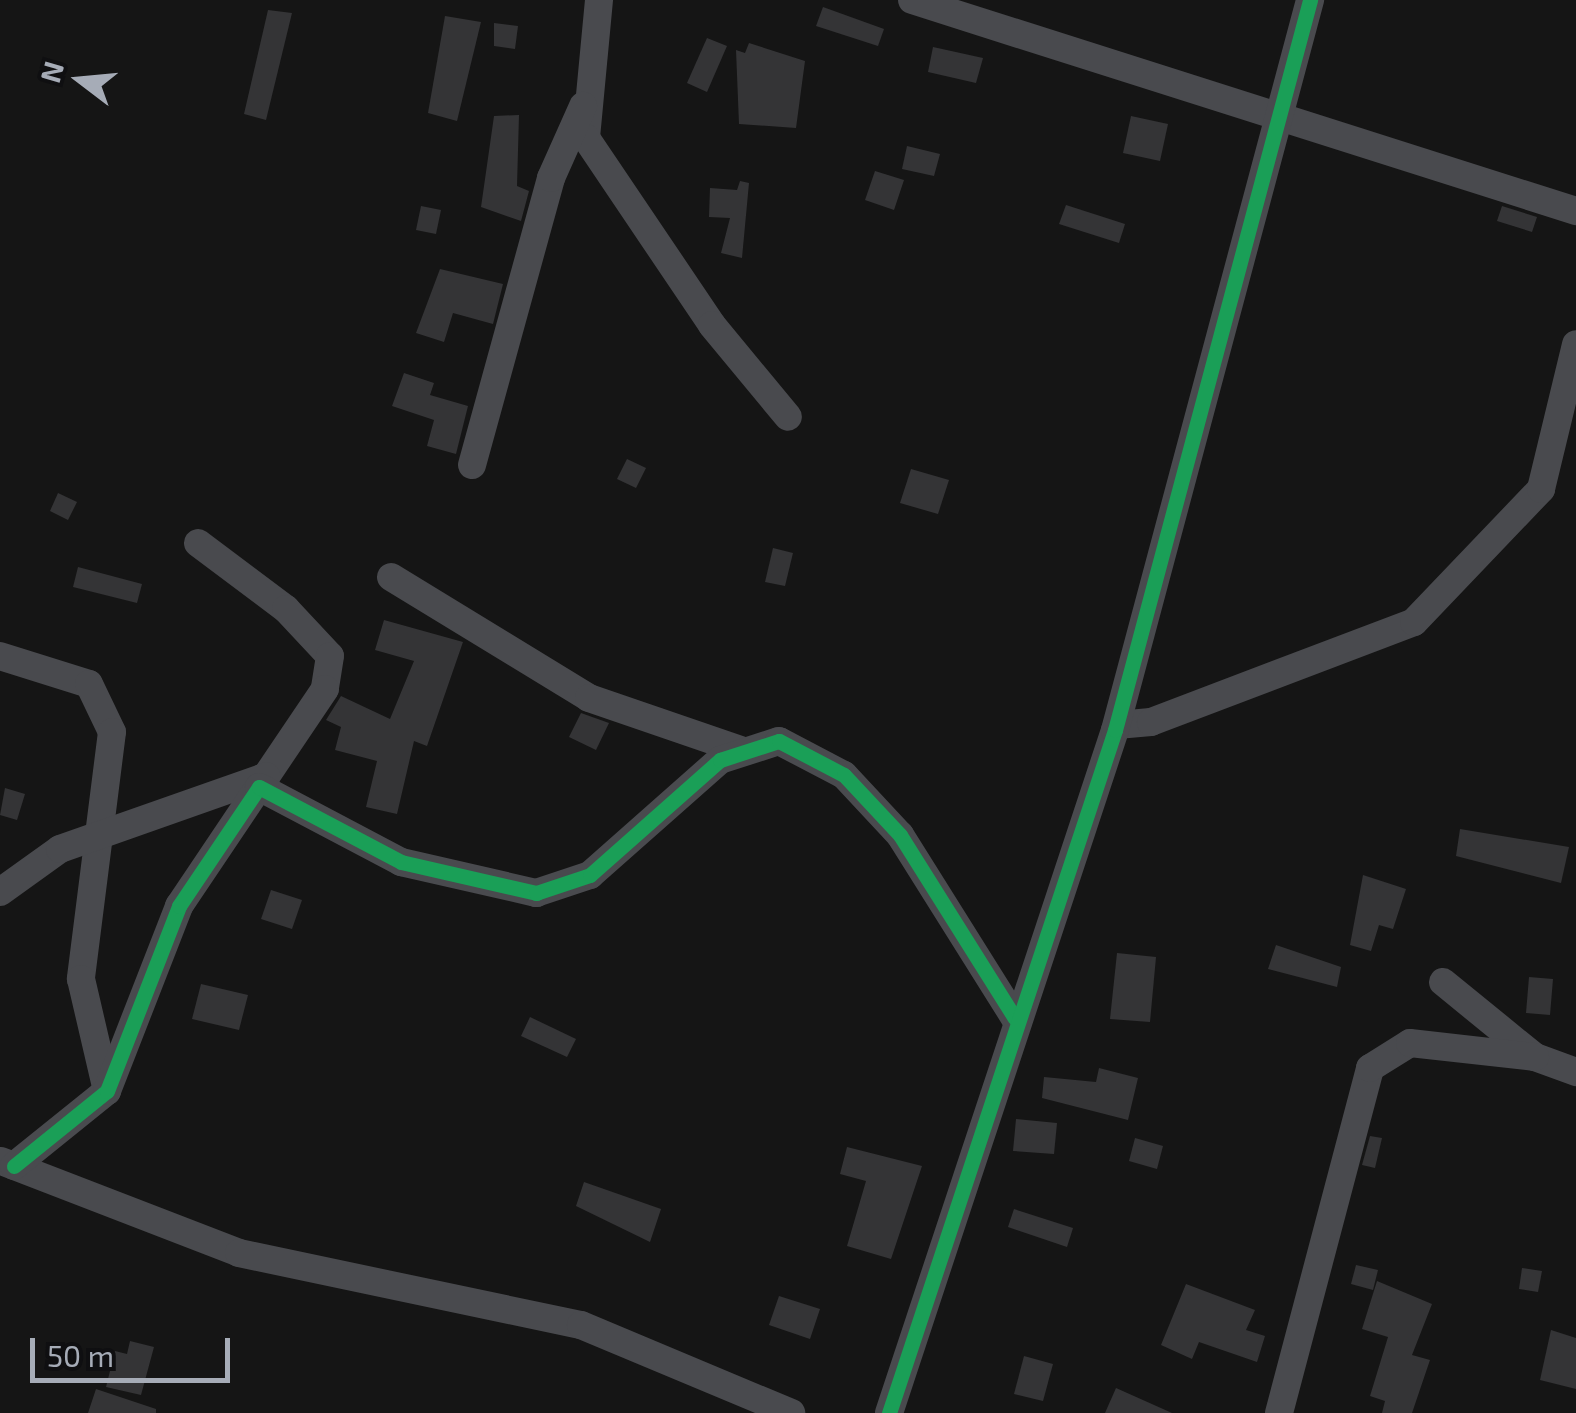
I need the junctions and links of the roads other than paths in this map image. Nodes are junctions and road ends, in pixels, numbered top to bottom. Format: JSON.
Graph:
{"nodes":[{"id":1,"x":599,"y":0,"type":"edge"},
{"id":2,"x":912,"y":0,"type":"edge"},
{"id":3,"x":1310,"y":0,"type":"edge"},
{"id":4,"x":584,"y":105,"type":"junction"},
{"id":5,"x":1279,"y":114,"type":"junction"},
{"id":6,"x":1576,"y":211,"type":"edge"},
{"id":7,"x":1576,"y":344,"type":"edge"},
{"id":8,"x":788,"y":418,"type":"dead end"},
{"id":9,"x":472,"y":465,"type":"dead end"},
{"id":10,"x":198,"y":543,"type":"dead end"},
{"id":11,"x":391,"y":577,"type":"dead end"},
{"id":12,"x":0,"y":656,"type":"edge"},
{"id":13,"x":1116,"y":728,"type":"junction"},
{"id":14,"x":741,"y":750,"type":"junction"},
{"id":15,"x":263,"y":781,"type":"junction"},
{"id":16,"x":94,"y":835,"type":"junction"},
{"id":17,"x":0,"y":892,"type":"edge"},
{"id":18,"x":1444,"y":982,"type":"dead end"},
{"id":19,"x":1015,"y":1018,"type":"junction"},
{"id":20,"x":1534,"y":1057,"type":"junction"},
{"id":21,"x":1576,"y":1072,"type":"edge"},
{"id":22,"x":107,"y":1091,"type":"junction"},
{"id":23,"x":7,"y":1163,"type":"edge"},
{"id":24,"x":791,"y":1413,"type":"edge"},
{"id":25,"x":890,"y":1413,"type":"edge"},
{"id":26,"x":1279,"y":1413,"type":"edge"}],
"edges":[{"from":1,"to":4,"type":"street"},
{"from":2,"to":5,"type":"street"},
{"from":3,"to":5,"type":"street"},
{"from":4,"to":8,"type":"street"},
{"from":4,"to":9,"type":"street"},
{"from":5,"to":6,"type":"street"},
{"from":5,"to":13,"type":"street"},
{"from":7,"to":13,"type":"street"},
{"from":10,"to":15,"type":"street"},
{"from":11,"to":14,"type":"street"},
{"from":12,"to":16,"type":"street"},
{"from":13,"to":19,"type":"street"},
{"from":14,"to":15,"type":"street"},
{"from":14,"to":19,"type":"street"},
{"from":15,"to":16,"type":"street"},
{"from":15,"to":22,"type":"street"},
{"from":16,"to":17,"type":"street"},
{"from":16,"to":22,"type":"street"},
{"from":18,"to":20,"type":"street"},
{"from":19,"to":25,"type":"street"},
{"from":20,"to":21,"type":"street"},
{"from":20,"to":26,"type":"street"},
{"from":22,"to":23,"type":"street"},
{"from":23,"to":24,"type":"street"}]}
